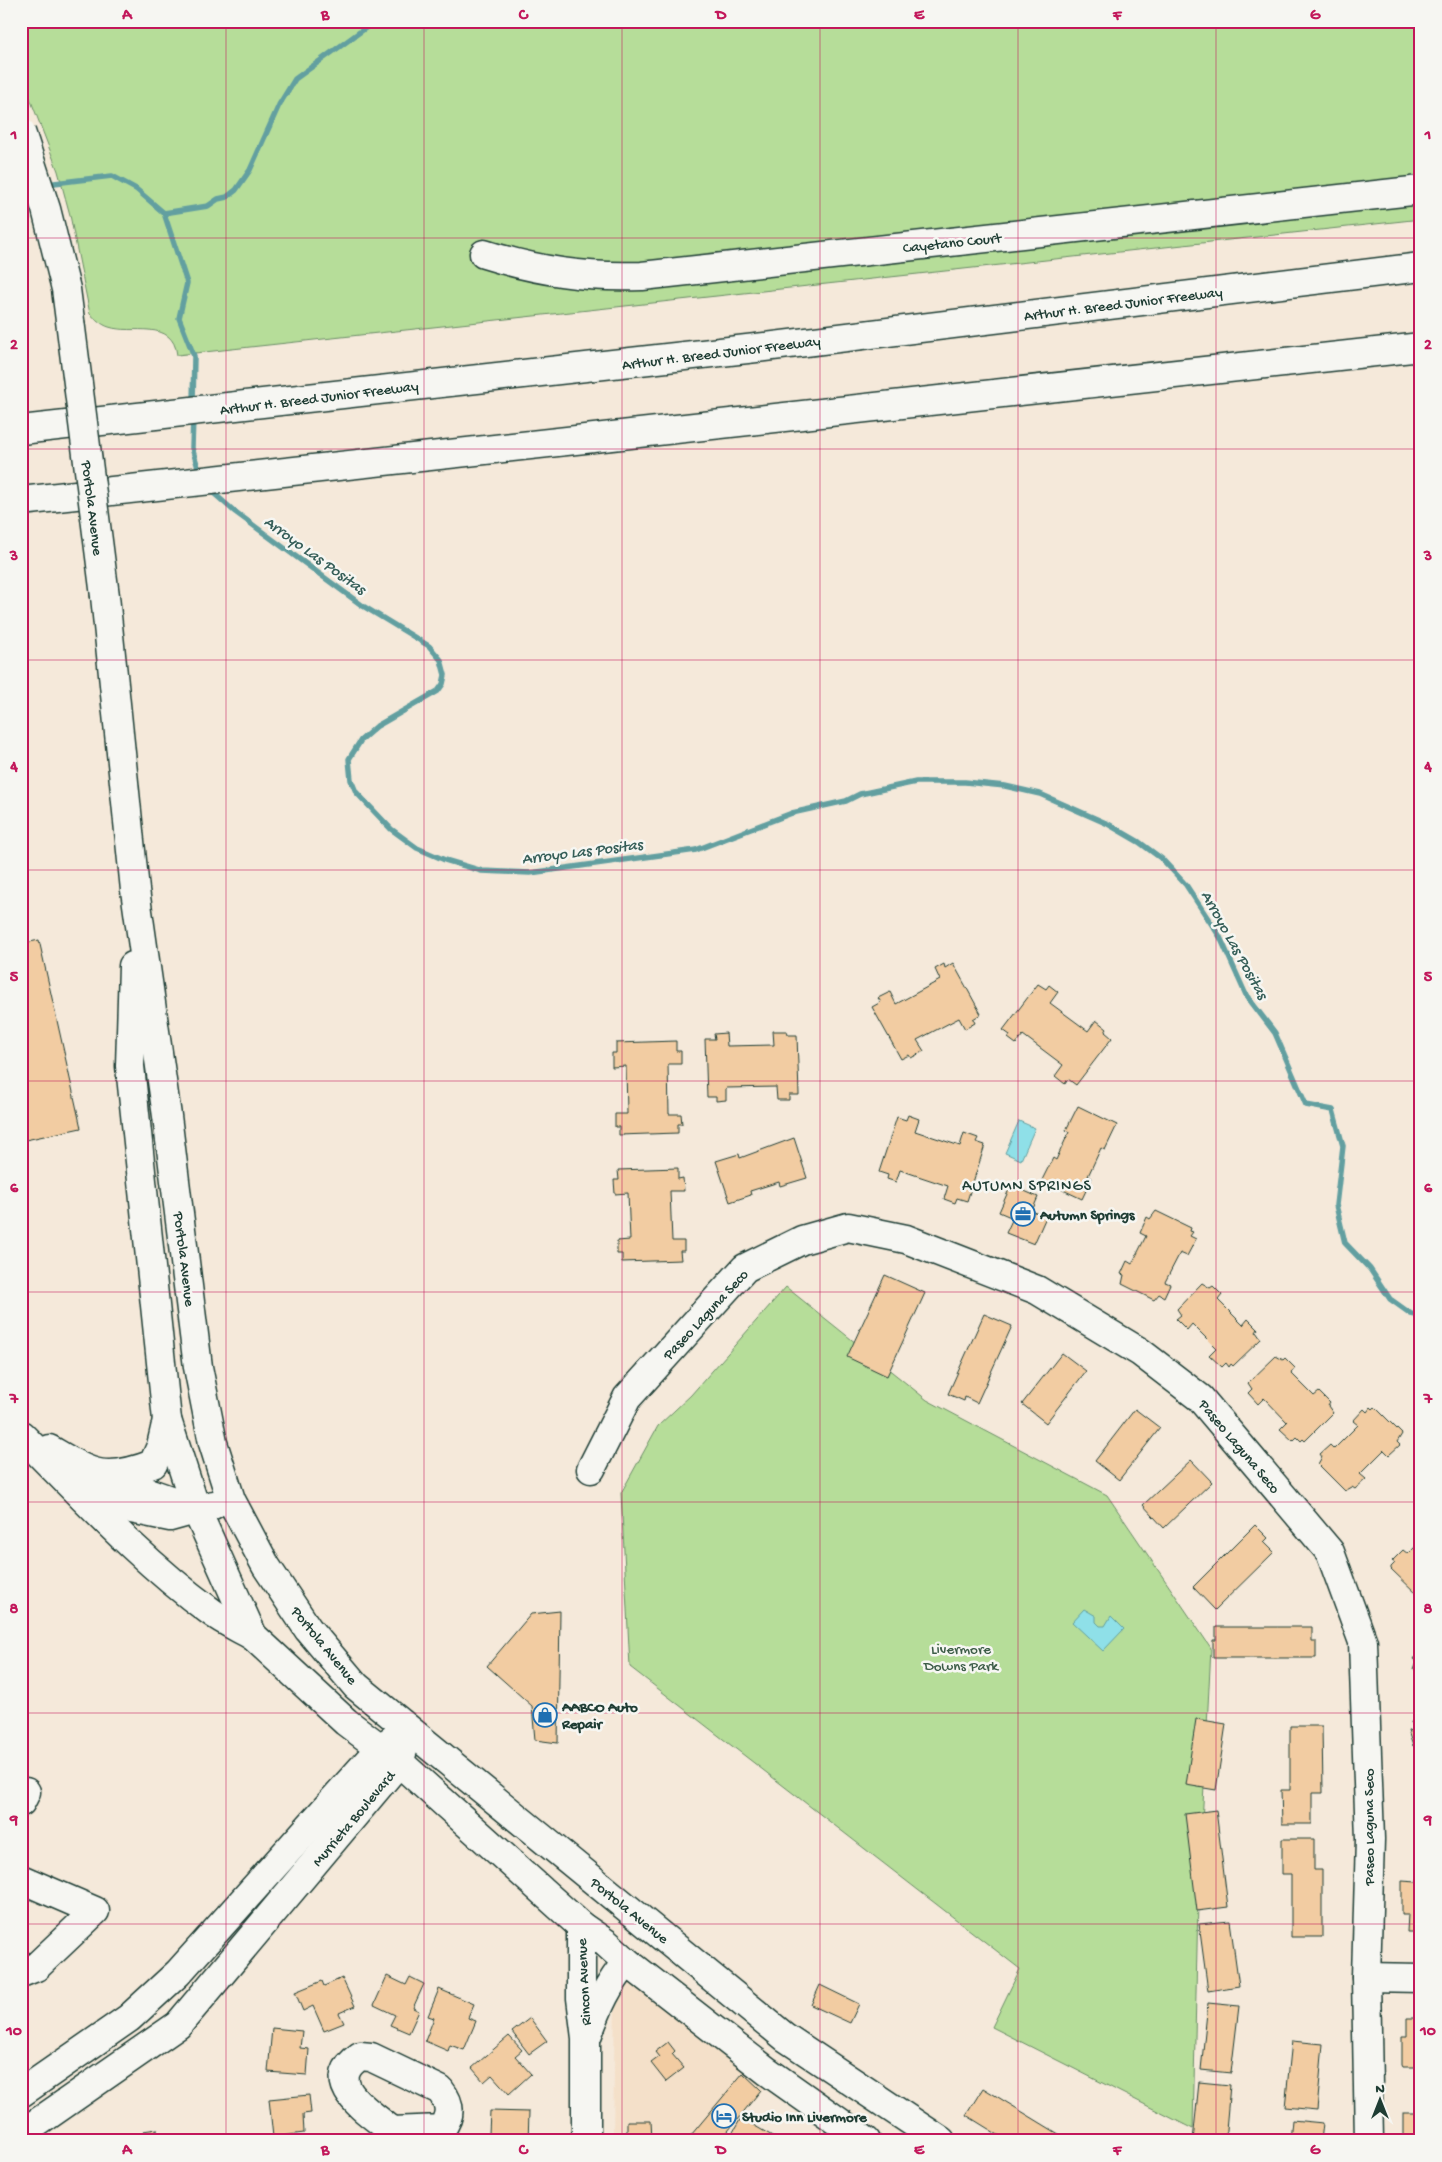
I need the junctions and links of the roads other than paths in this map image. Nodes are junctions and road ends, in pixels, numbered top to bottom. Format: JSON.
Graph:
{"nodes":[{"id":1,"x":21,"y":132,"type":"edge"},
{"id":2,"x":1421,"y":190,"type":"edge"},
{"id":3,"x":484,"y":254,"type":"dead end"},
{"id":4,"x":1421,"y":267,"type":"edge"},
{"id":5,"x":1421,"y":347,"type":"edge"},
{"id":6,"x":21,"y":430,"type":"edge"},
{"id":7,"x":21,"y":501,"type":"edge"},
{"id":8,"x":135,"y":890,"type":"junction"},
{"id":9,"x":167,"y":1420,"type":"junction"},
{"id":10,"x":21,"y":1434,"type":"edge"},
{"id":11,"x":591,"y":1469,"type":"dead end"},
{"id":12,"x":100,"y":1475,"type":"junction"},
{"id":13,"x":231,"y":1500,"type":"junction"},
{"id":14,"x":196,"y":1509,"type":"junction"},
{"id":15,"x":253,"y":1636,"type":"junction"},
{"id":16,"x":409,"y":1729,"type":"junction"},
{"id":17,"x":389,"y":1755,"type":"junction"},
{"id":18,"x":21,"y":1879,"type":"edge"},
{"id":19,"x":581,"y":1926,"type":"junction"},
{"id":20,"x":627,"y":1962,"type":"junction"},
{"id":21,"x":21,"y":1973,"type":"edge"},
{"id":22,"x":1366,"y":1977,"type":"junction"},
{"id":23,"x":1421,"y":1978,"type":"edge"},
{"id":24,"x":586,"y":2038,"type":"junction"},
{"id":25,"x":21,"y":2093,"type":"edge"},
{"id":26,"x":21,"y":2134,"type":"edge"},
{"id":27,"x":586,"y":2141,"type":"edge"},
{"id":28,"x":866,"y":2141,"type":"edge"},
{"id":29,"x":941,"y":2141,"type":"edge"},
{"id":30,"x":1369,"y":2141,"type":"edge"}],
"edges":[{"from":1,"to":8,"type":"main road","name":"Portola Avenue","bridge":true},
{"from":2,"to":3,"type":"main road","name":"Cayetano Court"},
{"from":4,"to":6,"type":"main road","name":"Arthur H. Breed Junior Freeway"},
{"from":5,"to":7,"type":"main road"},
{"from":8,"to":9,"type":"main road","name":"Portola Avenue"},
{"from":8,"to":13,"type":"main road","name":"Portola Avenue"},
{"from":9,"to":12,"type":"main road"},
{"from":9,"to":14,"type":"main road","name":"Portola Avenue"},
{"from":10,"to":12,"type":"main road"},
{"from":10,"to":14,"type":"main road"},
{"from":10,"to":15,"type":"main road"},
{"from":11,"to":22,"type":"main road","name":"Paseo Laguna Seco"},
{"from":12,"to":14,"type":"main road"},
{"from":13,"to":14,"type":"main road"},
{"from":13,"to":16,"type":"main road","name":"Portola Avenue"},
{"from":14,"to":15,"type":"main road","name":"Portola Avenue"},
{"from":15,"to":17,"type":"main road","name":"Portola Avenue"},
{"from":16,"to":17,"type":"main road","name":"Murrieta Boulevard"},
{"from":16,"to":29,"type":"main road","name":"Portola Avenue"},
{"from":17,"to":19,"type":"main road","name":"Portola Avenue"},
{"from":17,"to":25,"type":"main road","name":"Murrieta Boulevard"},
{"from":17,"to":26,"type":"main road","name":"Murrieta Boulevard"},
{"from":18,"to":21,"type":"main road"},
{"from":19,"to":20,"type":"main road","name":"Portola Avenue"},
{"from":19,"to":24,"type":"main road","name":"Rincon Avenue"},
{"from":20,"to":24,"type":"main road","name":"Rincon Avenue"},
{"from":20,"to":28,"type":"main road","name":"Portola Avenue"},
{"from":22,"to":23,"type":"main road"},
{"from":22,"to":30,"type":"main road","name":"Paseo Laguna Seco"},
{"from":24,"to":27,"type":"main road","name":"Rincon Avenue"}]}
